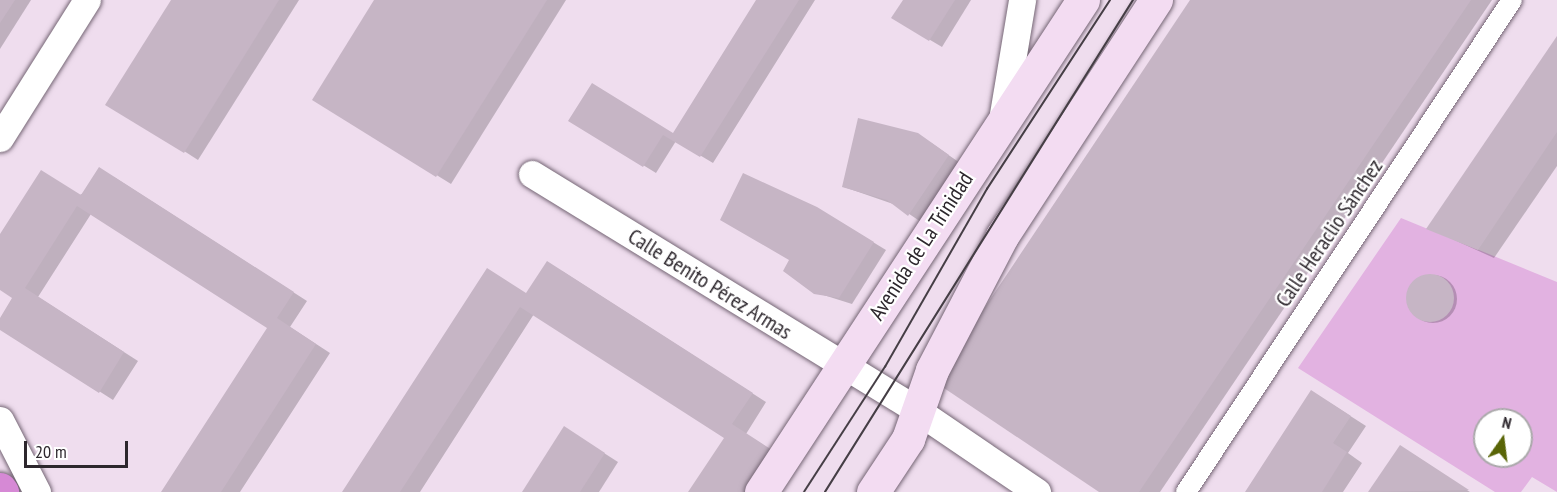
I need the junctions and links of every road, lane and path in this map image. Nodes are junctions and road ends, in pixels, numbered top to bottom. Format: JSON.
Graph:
{"nodes":[{"id":1,"x":87,"y":0,"type":"edge"},
{"id":2,"x":1022,"y":0,"type":"edge"},
{"id":3,"x":1083,"y":0,"type":"edge"},
{"id":4,"x":1156,"y":0,"type":"edge"},
{"id":5,"x":1512,"y":0,"type":"edge"},
{"id":6,"x":1001,"y":125,"type":"junction"},
{"id":7,"x":0,"y":138,"type":"edge"},
{"id":8,"x":532,"y":174,"type":"dead end"},
{"id":9,"x":842,"y":366,"type":"junction"},
{"id":10,"x":918,"y":411,"type":"junction"},
{"id":11,"x":0,"y":420,"type":"edge"},
{"id":12,"x":37,"y":492,"type":"edge"},
{"id":13,"x":761,"y":492,"type":"edge"},
{"id":14,"x":873,"y":492,"type":"edge"},
{"id":15,"x":1038,"y":492,"type":"edge"},
{"id":16,"x":1186,"y":492,"type":"edge"}],
"edges":[{"from":1,"to":7,"type":"street"},
{"from":2,"to":6,"type":"street"},
{"from":3,"to":6,"type":"main road","name":"Avenida de La Trinidad"},
{"from":4,"to":10,"type":"main road"},
{"from":5,"to":16,"type":"street","name":"Calle Heraclio Sánchez"},
{"from":6,"to":9,"type":"main road","name":"Avenida de La Trinidad"},
{"from":8,"to":9,"type":"street","name":"Calle Benito Pérez Armas"},
{"from":9,"to":10,"type":"street","name":"Calle Benito Pérez Armas"},
{"from":9,"to":13,"type":"main road","name":"Avenida de La Trinidad"},
{"from":10,"to":14,"type":"main road"},
{"from":10,"to":15,"type":"street","name":"Calle Benito Pérez Armas"},
{"from":11,"to":12,"type":"street"}]}
